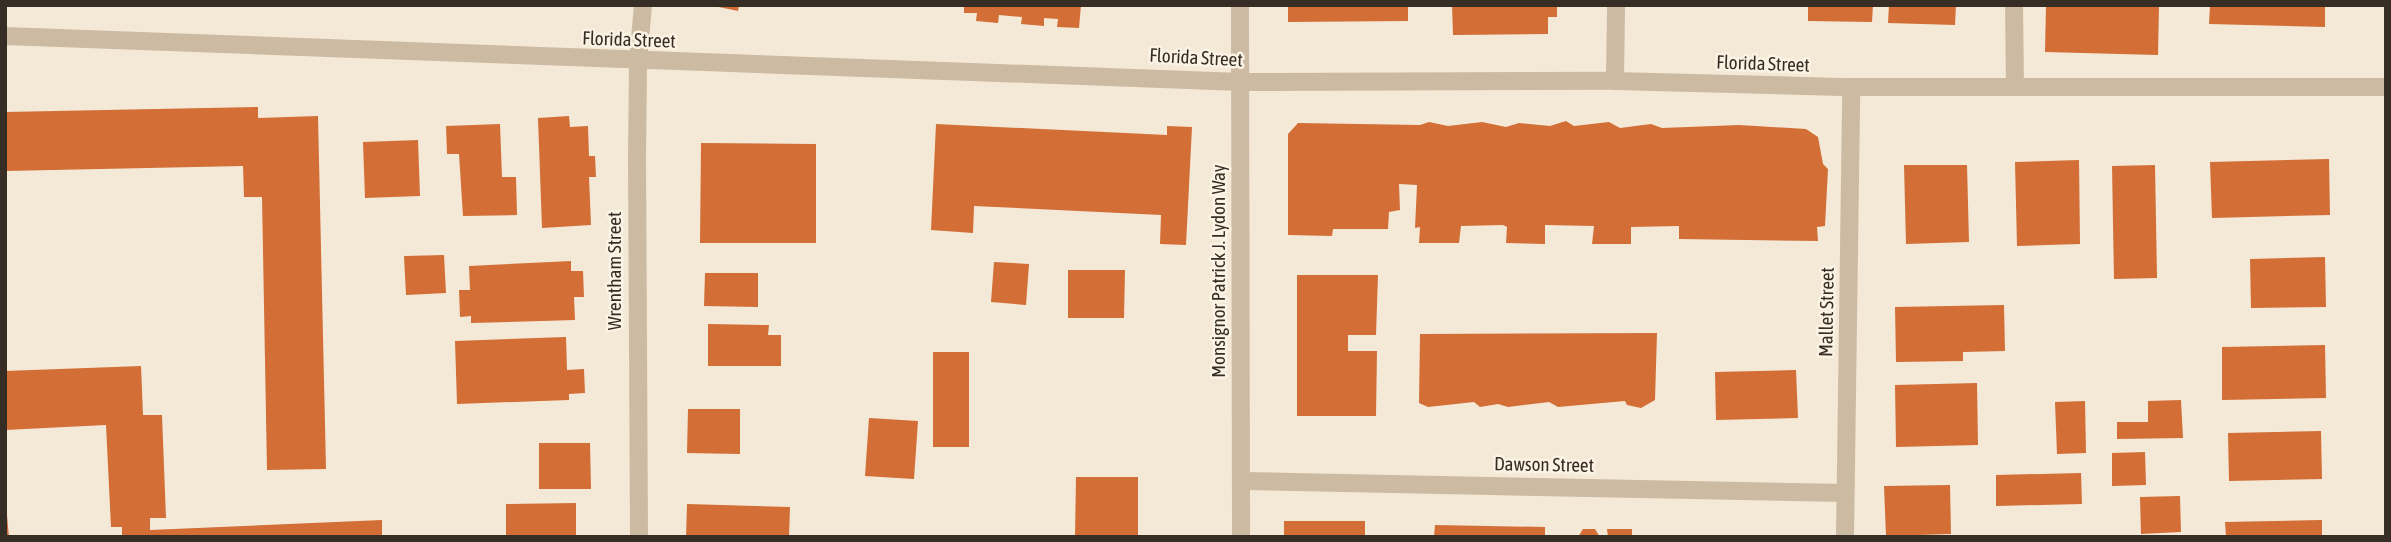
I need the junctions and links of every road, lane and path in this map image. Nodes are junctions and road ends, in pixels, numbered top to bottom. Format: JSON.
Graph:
{"nodes":[{"id":1,"x":643,"y":5,"type":"edge"},
{"id":2,"x":1240,"y":5,"type":"edge"},
{"id":3,"x":1616,"y":5,"type":"edge"},
{"id":4,"x":2014,"y":5,"type":"edge"},
{"id":5,"x":5,"y":36,"type":"edge"},
{"id":6,"x":638,"y":61,"type":"junction"},
{"id":7,"x":1615,"y":80,"type":"junction"},
{"id":8,"x":1240,"y":82,"type":"junction"},
{"id":9,"x":2015,"y":86,"type":"junction"},
{"id":10,"x":1852,"y":87,"type":"junction"},
{"id":11,"x":2386,"y":87,"type":"edge"},
{"id":12,"x":1241,"y":481,"type":"junction"},
{"id":13,"x":1845,"y":493,"type":"junction"},
{"id":14,"x":639,"y":537,"type":"edge"},
{"id":15,"x":1241,"y":537,"type":"edge"},
{"id":16,"x":1845,"y":537,"type":"edge"}],
"edges":[{"from":1,"to":6,"type":"street","name":"Wrentham Street"},
{"from":2,"to":8,"type":"street","name":"Monsignor Patrick J. Lydon Way"},
{"from":3,"to":7,"type":"street"},
{"from":4,"to":9,"type":"street"},
{"from":5,"to":6,"type":"street","name":"Florida Street"},
{"from":6,"to":8,"type":"street","name":"Florida Street"},
{"from":6,"to":14,"type":"street","name":"Wrentham Street"},
{"from":7,"to":8,"type":"street","name":"Florida Street"},
{"from":7,"to":10,"type":"street","name":"Florida Street"},
{"from":8,"to":12,"type":"street","name":"Monsignor Patrick J. Lydon Way"},
{"from":9,"to":10,"type":"street","name":"Florida Street"},
{"from":9,"to":11,"type":"street","name":"Florida Street"},
{"from":10,"to":13,"type":"street","name":"Mallet Street"},
{"from":12,"to":13,"type":"street","name":"Dawson Street"},
{"from":12,"to":15,"type":"street","name":"Monsignor Patrick J. Lydon Way"},
{"from":13,"to":16,"type":"street","name":"Mallet Street"}]}
